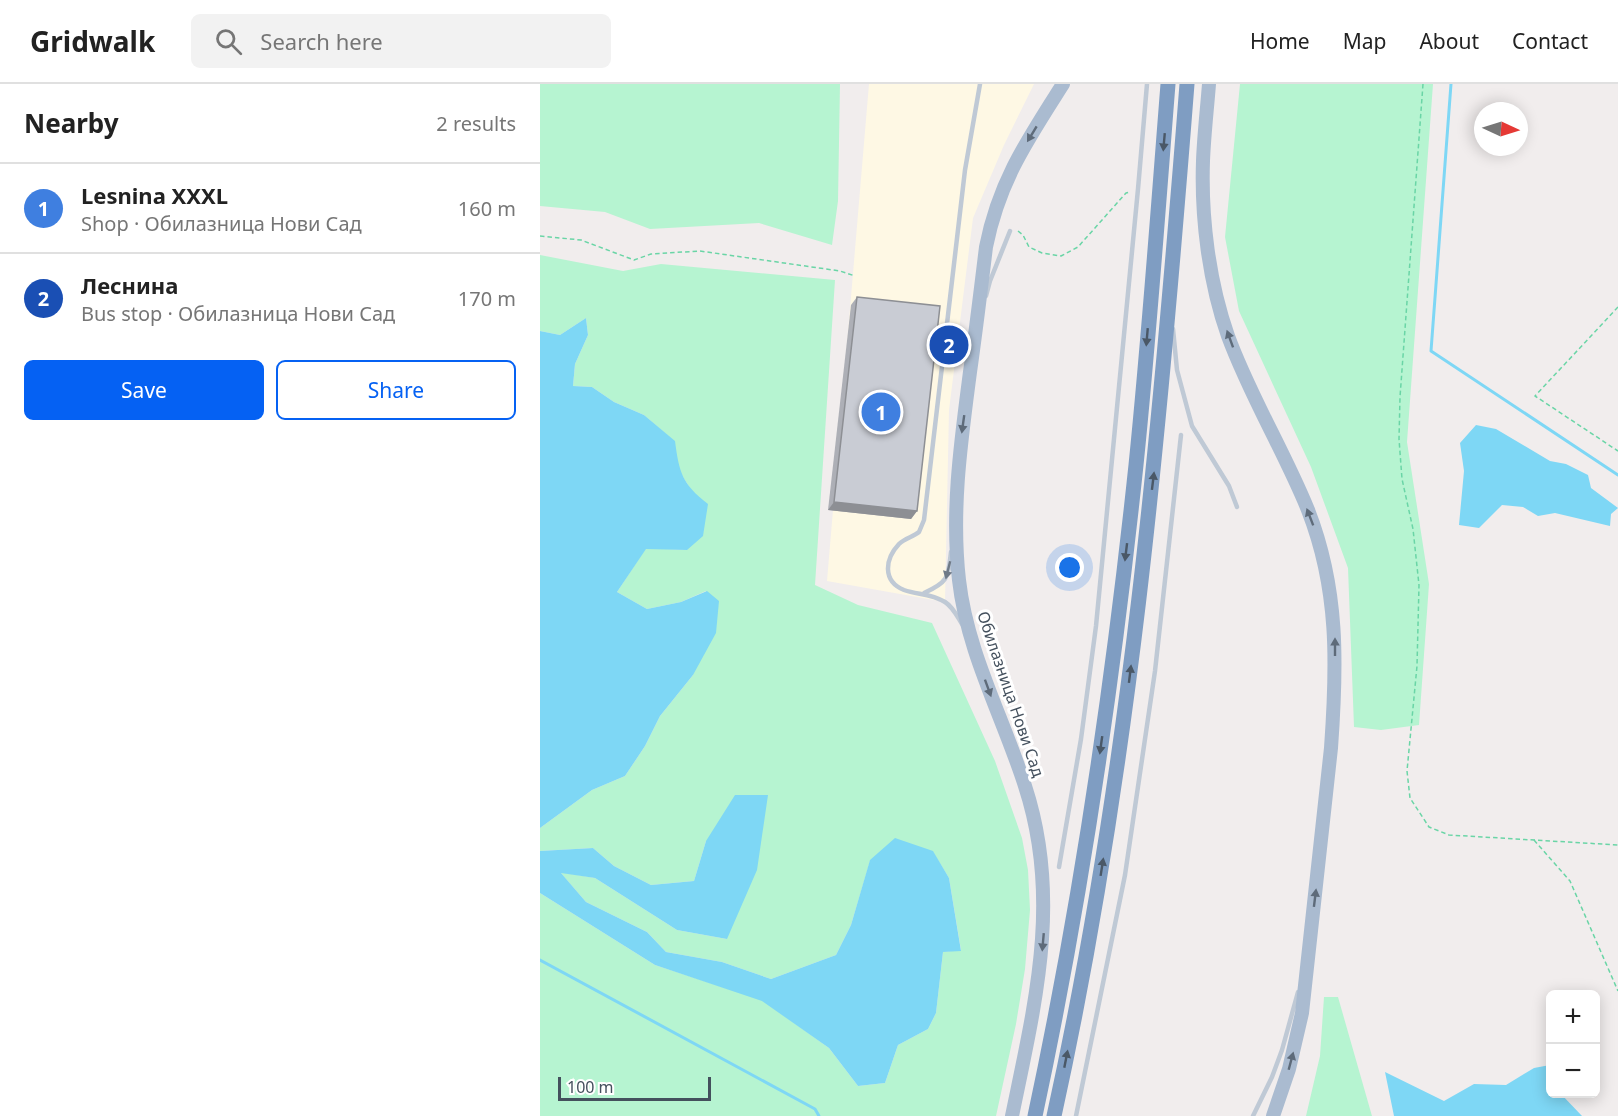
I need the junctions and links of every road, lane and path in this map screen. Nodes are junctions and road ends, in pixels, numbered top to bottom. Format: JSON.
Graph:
{"nodes":[{"id":1,"x":980,"y":84,"type":"edge"},
{"id":2,"x":1063,"y":84,"type":"edge"},
{"id":3,"x":1147,"y":84,"type":"edge"},
{"id":4,"x":1168,"y":84,"type":"edge"},
{"id":5,"x":1187,"y":84,"type":"edge"},
{"id":6,"x":1209,"y":84,"type":"edge"},
{"id":7,"x":1423,"y":84,"type":"edge"},
{"id":8,"x":1138,"y":189,"type":"junction"},
{"id":9,"x":1010,"y":231,"type":"joint"},
{"id":10,"x":540,"y":236,"type":"edge"},
{"id":11,"x":855,"y":276,"type":"dead end"},
{"id":12,"x":1170,"y":296,"type":"junction"},
{"id":13,"x":1618,"y":306,"type":"edge"},
{"id":14,"x":971,"y":366,"type":"junction"},
{"id":15,"x":1181,"y":435,"type":"dead end"},
{"id":16,"x":1618,"y":451,"type":"edge"},
{"id":17,"x":1237,"y":507,"type":"dead end"},
{"id":18,"x":957,"y":537,"type":"junction"},
{"id":19,"x":924,"y":593,"type":"junction"},
{"id":20,"x":969,"y":633,"type":"junction"},
{"id":21,"x":1533,"y":840,"type":"junction"},
{"id":22,"x":1618,"y":845,"type":"edge"},
{"id":23,"x":1059,"y":867,"type":"dead end"},
{"id":24,"x":1308,"y":956,"type":"junction"},
{"id":25,"x":1618,"y":991,"type":"edge"},
{"id":26,"x":1012,"y":1116,"type":"edge"},
{"id":27,"x":1035,"y":1116,"type":"edge"},
{"id":28,"x":1054,"y":1116,"type":"edge"},
{"id":29,"x":1076,"y":1116,"type":"edge"},
{"id":30,"x":1252,"y":1116,"type":"edge"},
{"id":31,"x":1273,"y":1116,"type":"edge"}],
"edges":[{"from":1,"to":19,"type":"lane"},
{"from":2,"to":14,"type":"main road","name":"Обилазница Нови Сад","one_way":true},
{"from":3,"to":8,"type":"lane"},
{"from":4,"to":27,"type":"highway","one_way":true},
{"from":5,"to":12,"type":"highway"},
{"from":24,"to":6,"type":"main road","one_way":true},
{"from":7,"to":21,"type":"path"},
{"from":8,"to":9,"type":"path"},
{"from":8,"to":23,"type":"lane"},
{"from":9,"to":14,"type":"lane"},
{"from":10,"to":11,"type":"path"},
{"from":12,"to":17,"type":"lane"},
{"from":28,"to":12,"type":"highway","one_way":true},
{"from":13,"to":16,"type":"path"},
{"from":14,"to":18,"type":"main road","name":"Обилазница Нови Сад","one_way":true},
{"from":15,"to":29,"type":"lane"},
{"from":18,"to":19,"type":"lane","one_way":true},
{"from":18,"to":20,"type":"main road","name":"Обилазница Нови Сад"},
{"from":19,"to":20,"type":"lane"},
{"from":20,"to":26,"type":"main road","name":"Обилазница Нови Сад","one_way":true},
{"from":21,"to":22,"type":"path"},
{"from":21,"to":25,"type":"path"},
{"from":24,"to":30,"type":"lane"},
{"from":31,"to":24,"type":"main road","one_way":true}]}
